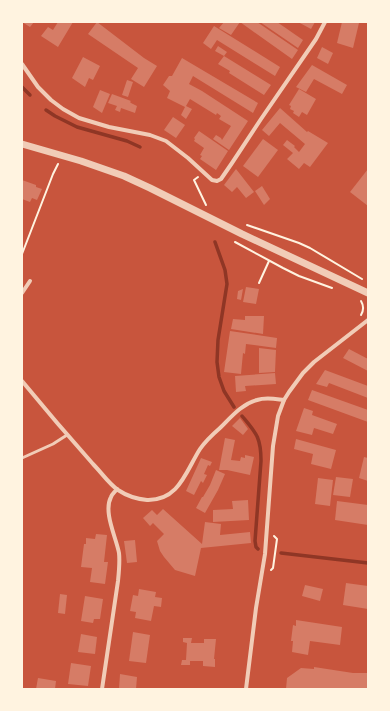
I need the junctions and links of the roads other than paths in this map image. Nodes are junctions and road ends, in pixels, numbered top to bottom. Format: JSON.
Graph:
{"nodes":[{"id":1,"x":325,"y":22,"type":"edge"},
{"id":2,"x":22,"y":64,"type":"edge"},
{"id":3,"x":22,"y":144,"type":"edge"},
{"id":4,"x":30,"y":281,"type":"dead end"},
{"id":5,"x":22,"y":293,"type":"edge"},
{"id":6,"x":368,"y":293,"type":"edge"},
{"id":7,"x":368,"y":320,"type":"edge"},
{"id":8,"x":22,"y":381,"type":"edge"},
{"id":9,"x":284,"y":400,"type":"junction"},
{"id":10,"x":68,"y":435,"type":"junction"},
{"id":11,"x":22,"y":458,"type":"edge"},
{"id":12,"x":117,"y":489,"type":"junction"},
{"id":13,"x":102,"y":689,"type":"edge"},
{"id":14,"x":246,"y":689,"type":"edge"}],
"edges":[{"from":1,"to":2,"type":"street"},
{"from":3,"to":6,"type":"street"},
{"from":4,"to":5,"type":"street"},
{"from":7,"to":9,"type":"street"},
{"from":8,"to":10,"type":"street"},
{"from":9,"to":12,"type":"street"},
{"from":9,"to":14,"type":"street"},
{"from":10,"to":11,"type":"lane"},
{"from":10,"to":12,"type":"street"},
{"from":12,"to":13,"type":"street"}]}
